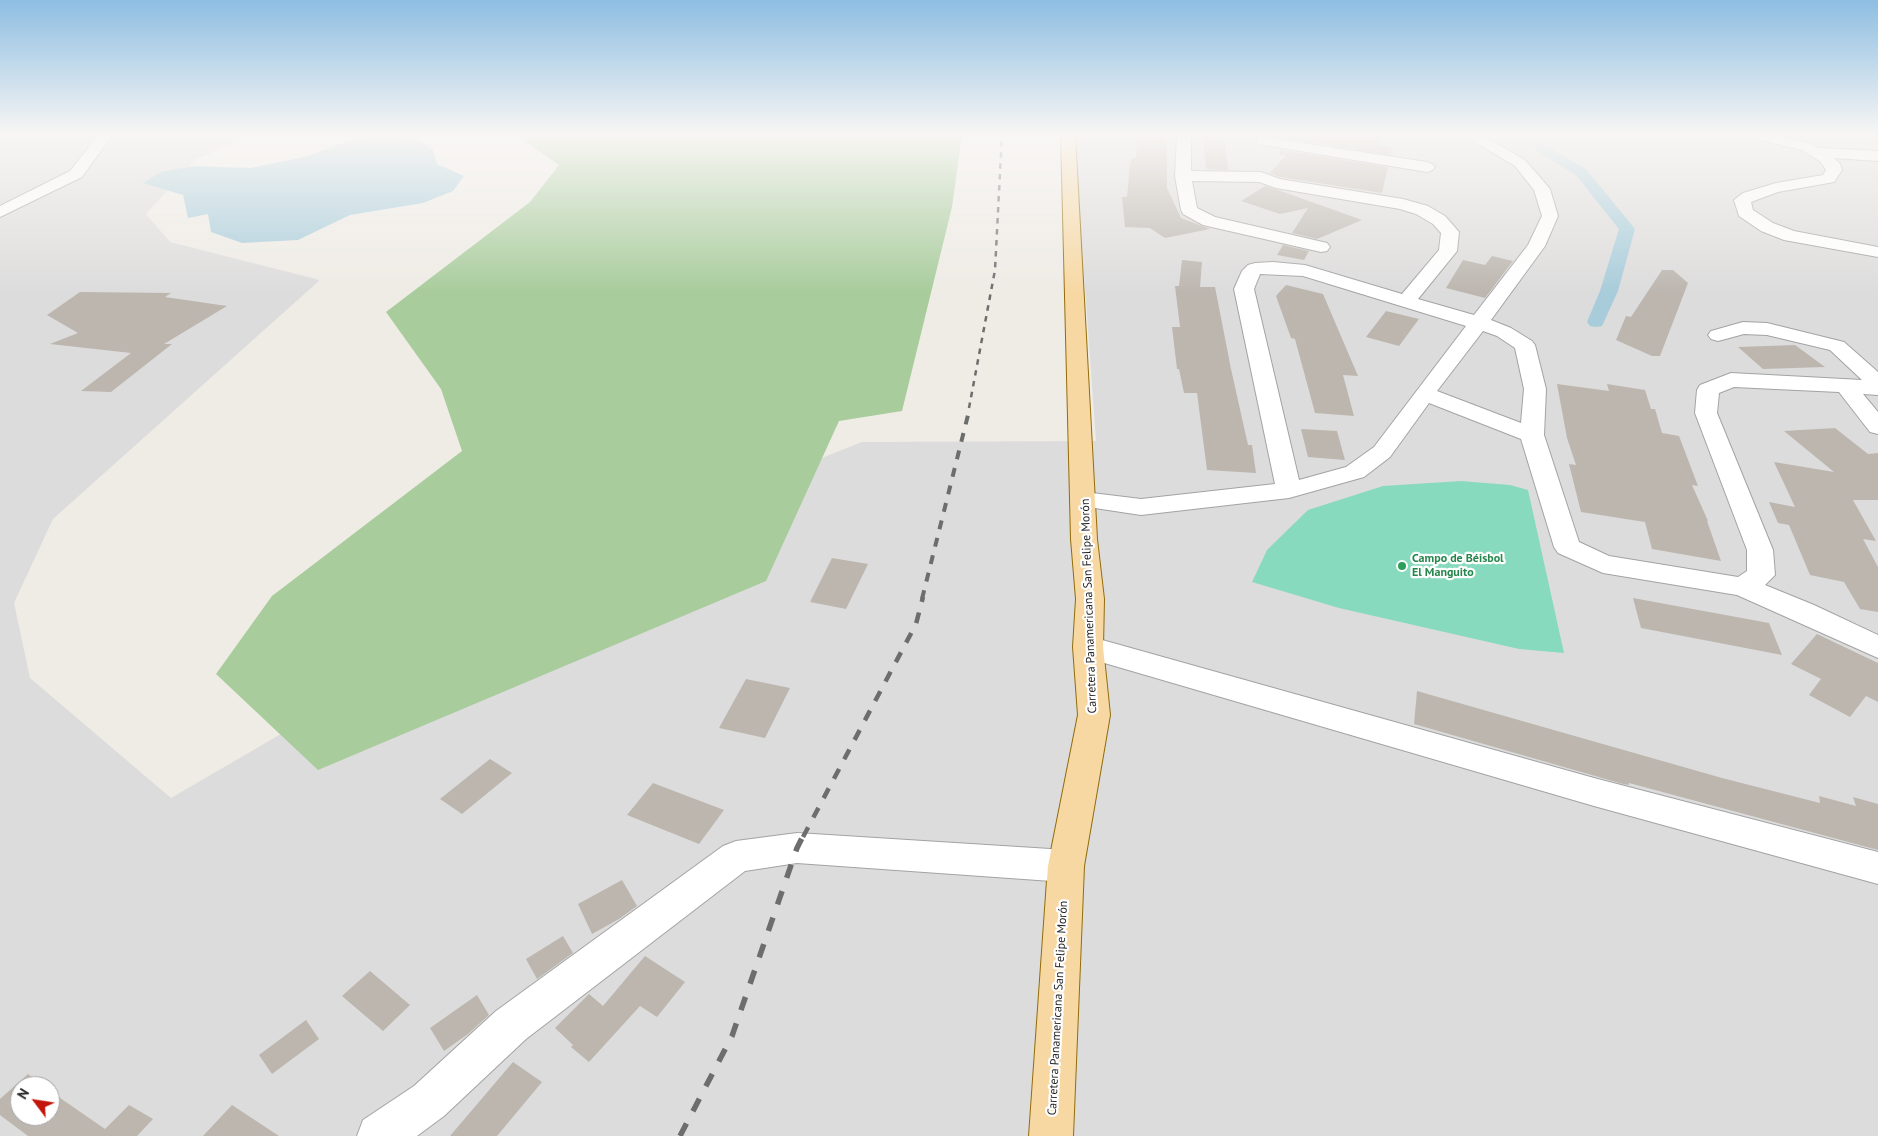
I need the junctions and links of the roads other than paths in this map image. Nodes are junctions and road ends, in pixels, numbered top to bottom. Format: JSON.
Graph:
{"nodes":[{"id":1,"x":50,"y":187,"type":"edge"},
{"id":2,"x":1070,"y":187,"type":"edge"},
{"id":3,"x":1185,"y":187,"type":"edge"},
{"id":4,"x":1300,"y":187,"type":"edge"},
{"id":5,"x":1540,"y":187,"type":"edge"},
{"id":6,"x":1782,"y":187,"type":"edge"},
{"id":7,"x":0,"y":212,"type":"edge"},
{"id":8,"x":1320,"y":247,"type":"dead end"},
{"id":9,"x":1878,"y":252,"type":"edge"},
{"id":10,"x":1407,"y":300,"type":"junction"},
{"id":11,"x":1479,"y":323,"type":"junction"},
{"id":12,"x":1718,"y":336,"type":"dead end"},
{"id":13,"x":1878,"y":384,"type":"edge"},
{"id":14,"x":1846,"y":387,"type":"junction"},
{"id":15,"x":1878,"y":388,"type":"edge"},
{"id":16,"x":1424,"y":394,"type":"junction"},
{"id":17,"x":1878,"y":427,"type":"edge"},
{"id":18,"x":1532,"y":435,"type":"junction"},
{"id":19,"x":1289,"y":490,"type":"junction"},
{"id":20,"x":1084,"y":500,"type":"junction"},
{"id":21,"x":1743,"y":587,"type":"junction"},
{"id":22,"x":1088,"y":647,"type":"junction"},
{"id":23,"x":1878,"y":648,"type":"edge"},
{"id":24,"x":1066,"y":866,"type":"junction"},
{"id":25,"x":1878,"y":868,"type":"edge"},
{"id":26,"x":379,"y":1136,"type":"edge"},
{"id":27,"x":1051,"y":1136,"type":"edge"}],
"edges":[{"from":1,"to":7,"type":"street"},
{"from":2,"to":20,"type":"main road","name":"Carretera Panamericana San Felipe Morón"},
{"from":3,"to":8,"type":"street"},
{"from":4,"to":10,"type":"street"},
{"from":5,"to":11,"type":"street"},
{"from":6,"to":9,"type":"street"},
{"from":10,"to":11,"type":"street"},
{"from":10,"to":19,"type":"street"},
{"from":11,"to":16,"type":"street"},
{"from":11,"to":18,"type":"street"},
{"from":12,"to":13,"type":"street"},
{"from":14,"to":15,"type":"street"},
{"from":14,"to":17,"type":"street"},
{"from":14,"to":21,"type":"street"},
{"from":16,"to":18,"type":"street"},
{"from":16,"to":19,"type":"street"},
{"from":18,"to":21,"type":"street"},
{"from":19,"to":20,"type":"street"},
{"from":20,"to":22,"type":"main road","name":"Carretera Panamericana San Felipe Morón"},
{"from":21,"to":23,"type":"street"},
{"from":22,"to":24,"type":"main road","name":"Carretera Panamericana San Felipe Morón"},
{"from":22,"to":25,"type":"street"},
{"from":24,"to":26,"type":"street"},
{"from":24,"to":27,"type":"main road","name":"Carretera Panamericana San Felipe Morón"}]}
